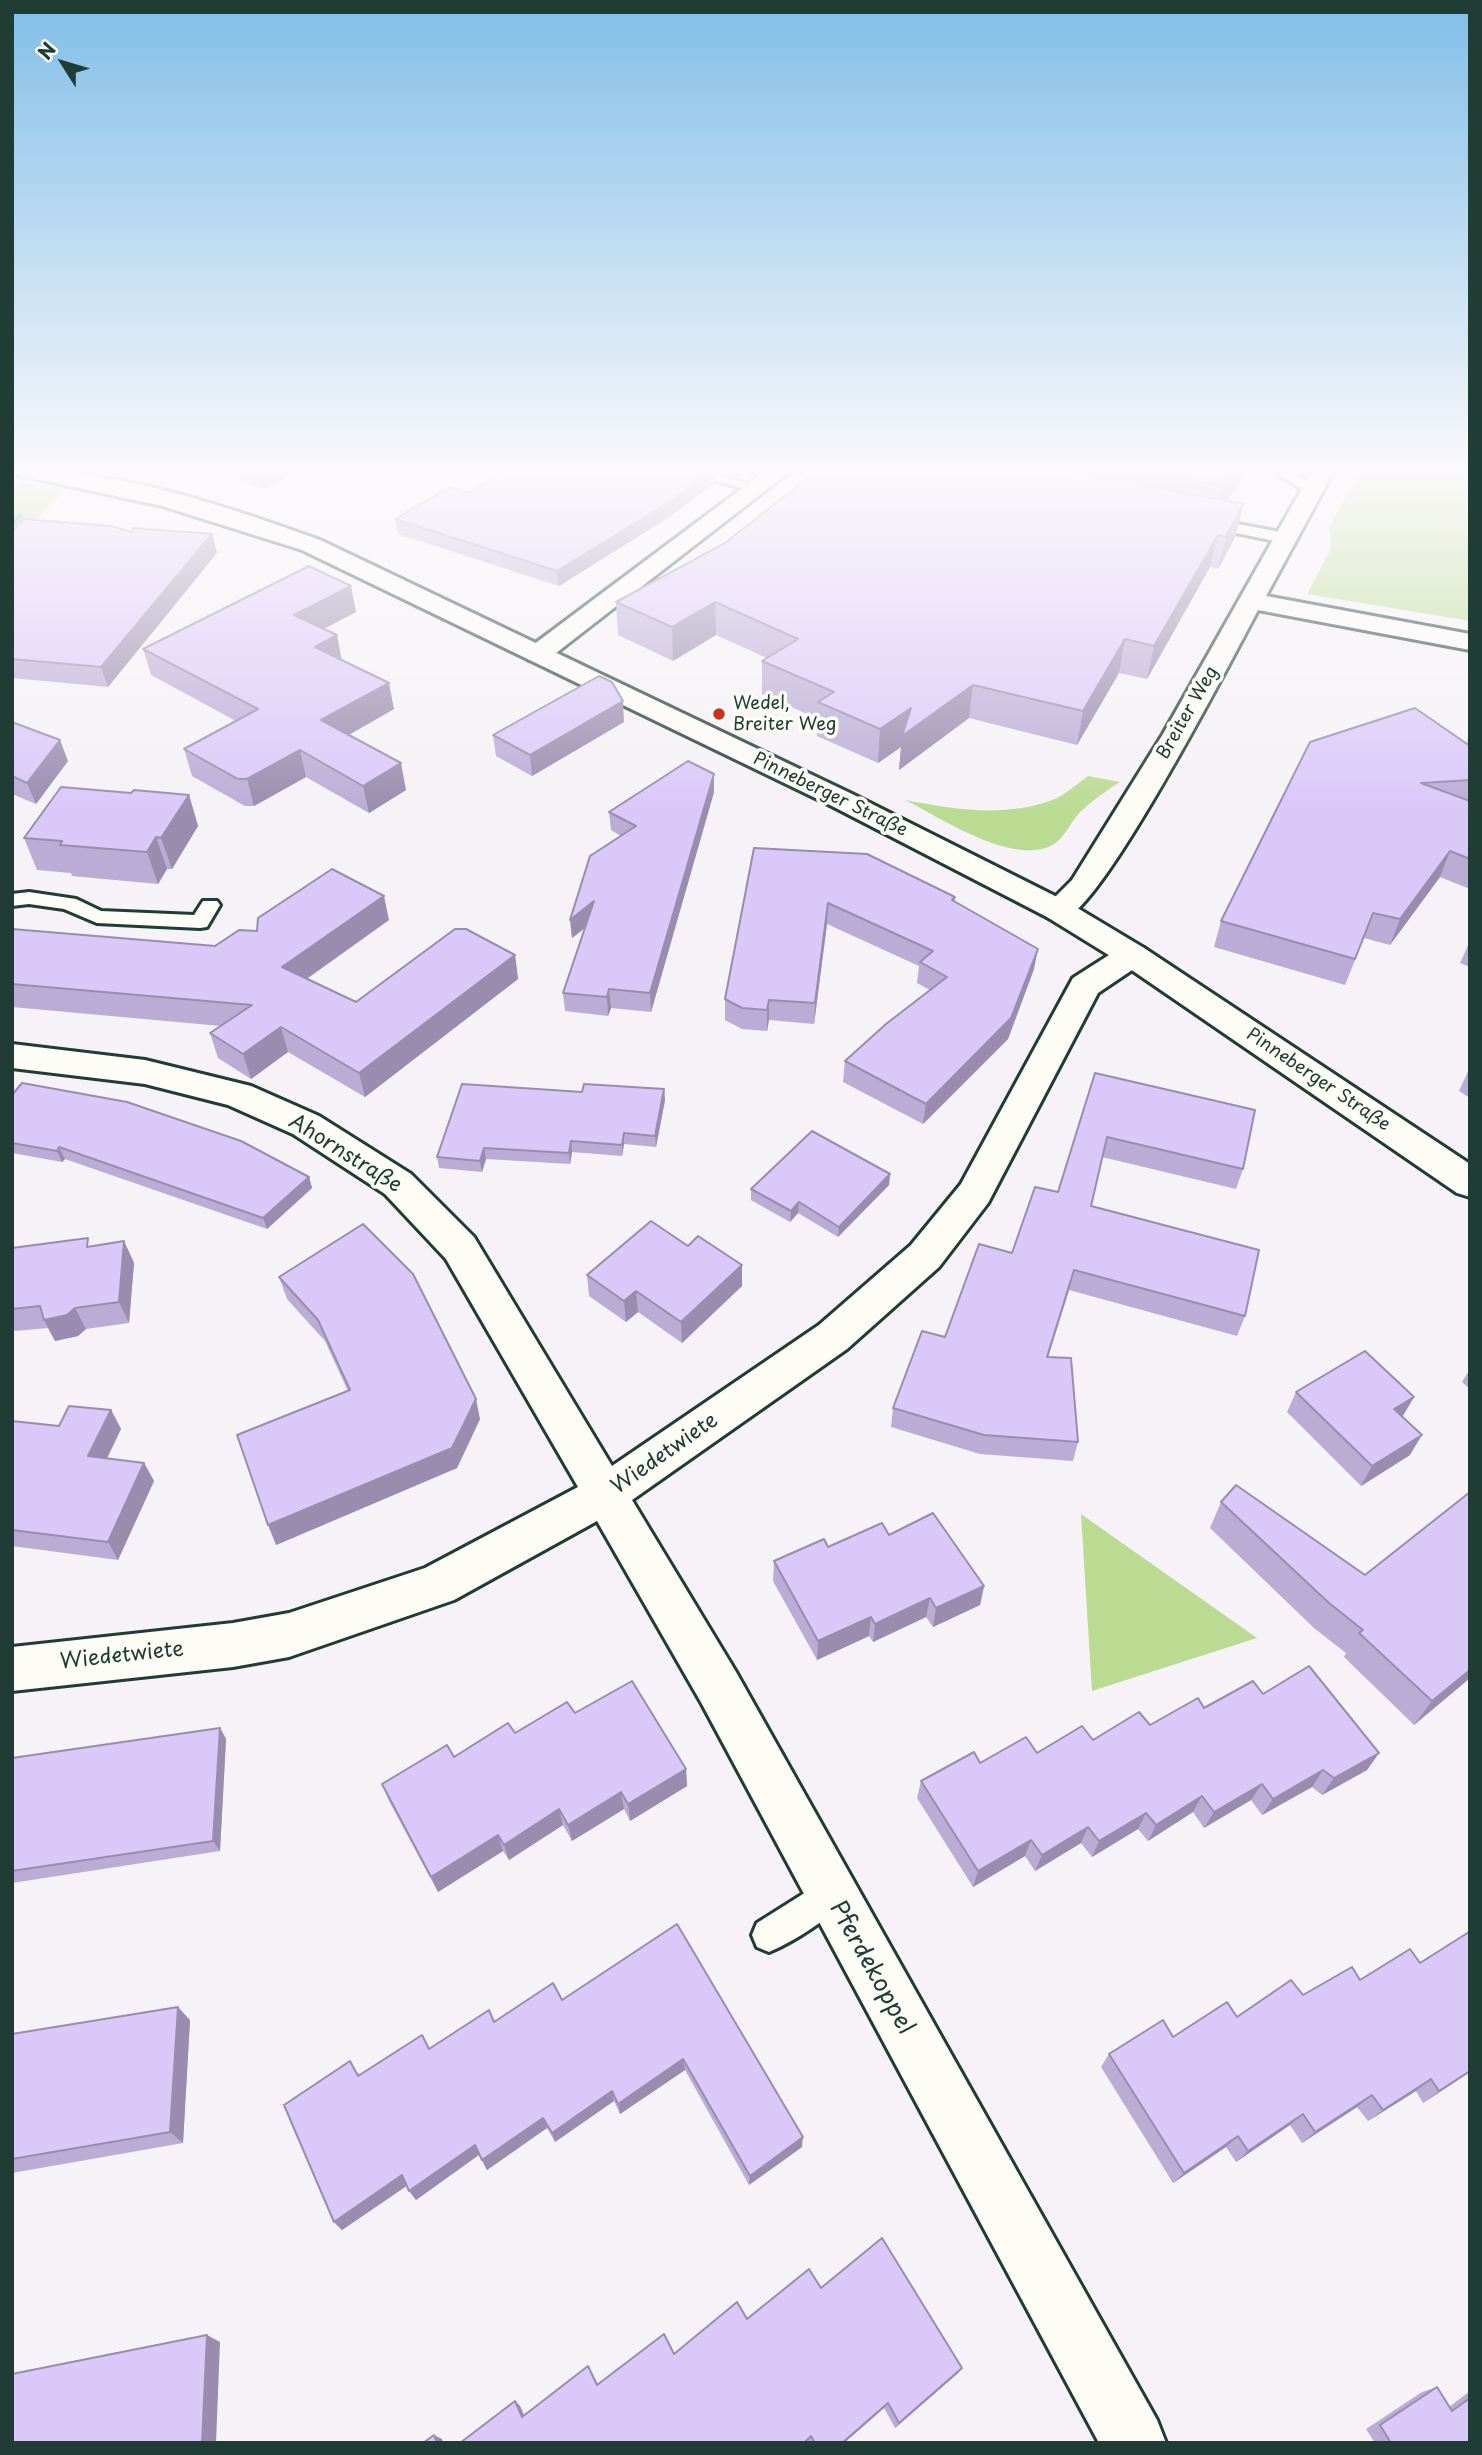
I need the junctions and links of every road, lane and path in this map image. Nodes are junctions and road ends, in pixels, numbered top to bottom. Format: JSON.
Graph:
{"nodes":[{"id":1,"x":391,"y":584,"type":"edge"},
{"id":2,"x":630,"y":584,"type":"edge"},
{"id":3,"x":1260,"y":584,"type":"edge"},
{"id":4,"x":1250,"y":601,"type":"junction"},
{"id":5,"x":1470,"y":642,"type":"edge"},
{"id":6,"x":538,"y":654,"type":"junction"},
{"id":7,"x":12,"y":900,"type":"edge"},
{"id":8,"x":210,"y":905,"type":"dead end"},
{"id":9,"x":1058,"y":910,"type":"junction"},
{"id":10,"x":1132,"y":955,"type":"junction"},
{"id":11,"x":12,"y":1056,"type":"edge"},
{"id":12,"x":1470,"y":1182,"type":"edge"},
{"id":13,"x":604,"y":1495,"type":"junction"},
{"id":14,"x":12,"y":1669,"type":"edge"},
{"id":15,"x":830,"y":1894,"type":"junction"},
{"id":16,"x":769,"y":1935,"type":"dead end"},
{"id":17,"x":1133,"y":2443,"type":"edge"}],
"edges":[{"from":1,"to":6,"type":"street","name":"Pinneberger Straße"},
{"from":2,"to":6,"type":"street"},
{"from":3,"to":4,"type":"street","name":"Breiter Weg"},
{"from":4,"to":5,"type":"street"},
{"from":4,"to":9,"type":"street","name":"Breiter Weg"},
{"from":6,"to":9,"type":"street","name":"Pinneberger Straße"},
{"from":7,"to":8,"type":"lane"},
{"from":9,"to":10,"type":"street","name":"Pinneberger Straße"},
{"from":10,"to":12,"type":"street","name":"Pinneberger Straße"},
{"from":10,"to":13,"type":"street","name":"Wiedetwiete"},
{"from":11,"to":13,"type":"street","name":"Ahornstraße"},
{"from":13,"to":14,"type":"street","name":"Wiedetwiete"},
{"from":13,"to":15,"type":"street","name":"Pferdekoppel"},
{"from":15,"to":16,"type":"lane"},
{"from":15,"to":17,"type":"street","name":"Pferdekoppel"}]}
